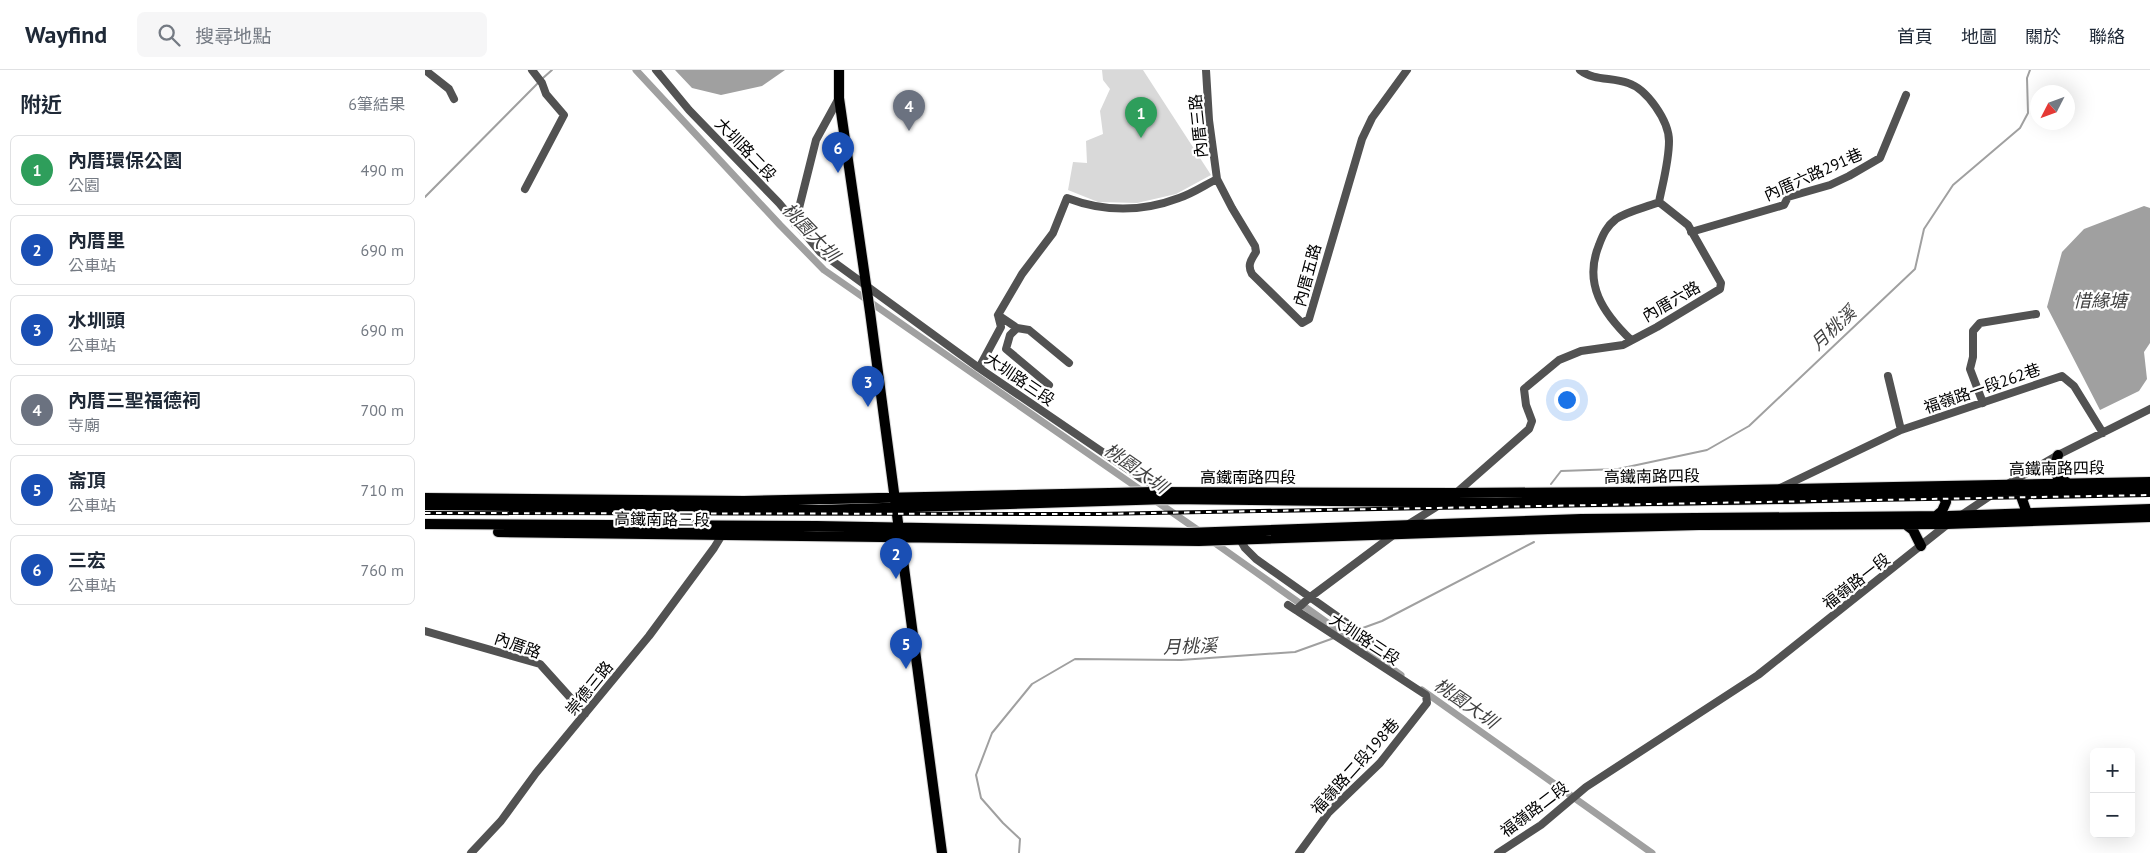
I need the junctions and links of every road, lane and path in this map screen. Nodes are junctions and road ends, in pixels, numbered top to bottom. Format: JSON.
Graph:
{"nodes":[{"id":1,"x":425,"y":70,"type":"edge"},
{"id":2,"x":532,"y":70,"type":"edge"},
{"id":3,"x":655,"y":70,"type":"edge"},
{"id":4,"x":839,"y":70,"type":"edge"},
{"id":5,"x":1206,"y":70,"type":"edge"},
{"id":6,"x":1407,"y":70,"type":"edge"},
{"id":7,"x":1580,"y":70,"type":"edge"},
{"id":8,"x":1906,"y":95,"type":"dead end"},
{"id":9,"x":839,"y":98,"type":"junction"},
{"id":10,"x":454,"y":99,"type":"dead end"},
{"id":11,"x":1217,"y":179,"type":"junction"},
{"id":12,"x":525,"y":189,"type":"dead end"},
{"id":13,"x":1659,"y":202,"type":"junction"},
{"id":14,"x":795,"y":224,"type":"junction"},
{"id":15,"x":1691,"y":232,"type":"junction"},
{"id":16,"x":866,"y":290,"type":"junction"},
{"id":17,"x":2036,"y":314,"type":"dead end"},
{"id":18,"x":998,"y":315,"type":"junction"},
{"id":19,"x":1017,"y":328,"type":"junction"},
{"id":20,"x":1631,"y":340,"type":"junction"},
{"id":21,"x":1069,"y":363,"type":"dead end"},
{"id":22,"x":979,"y":368,"type":"junction"},
{"id":23,"x":1888,"y":376,"type":"dead end"},
{"id":24,"x":1049,"y":385,"type":"dead end"},
{"id":25,"x":1983,"y":403,"type":"junction"},
{"id":26,"x":2150,"y":409,"type":"edge"},
{"id":27,"x":1901,"y":430,"type":"junction"},
{"id":28,"x":2103,"y":433,"type":"junction"},
{"id":29,"x":2058,"y":455,"type":"junction"},
{"id":30,"x":2066,"y":482,"type":"junction"},
{"id":31,"x":2150,"y":482,"type":"edge"},
{"id":32,"x":2008,"y":483,"type":"junction"},
{"id":33,"x":1776,"y":490,"type":"junction"},
{"id":34,"x":2150,"y":490,"type":"edge"},
{"id":35,"x":1997,"y":491,"type":"junction"},
{"id":36,"x":2029,"y":491,"type":"junction"},
{"id":37,"x":1383,"y":492,"type":"junction"},
{"id":38,"x":1640,"y":492,"type":"junction"},
{"id":39,"x":1941,"y":492,"type":"junction"},
{"id":40,"x":1455,"y":493,"type":"junction"},
{"id":41,"x":1162,"y":494,"type":"junction"},
{"id":42,"x":425,"y":498,"type":"edge"},
{"id":43,"x":1690,"y":500,"type":"junction"},
{"id":44,"x":1344,"y":502,"type":"junction"},
{"id":45,"x":1444,"y":502,"type":"junction"},
{"id":46,"x":895,"y":503,"type":"junction"},
{"id":47,"x":425,"y":506,"type":"edge"},
{"id":48,"x":2150,"y":509,"type":"edge"},
{"id":49,"x":2027,"y":513,"type":"junction"},
{"id":50,"x":1936,"y":516,"type":"junction"},
{"id":51,"x":1961,"y":516,"type":"junction"},
{"id":52,"x":2150,"y":517,"type":"edge"},
{"id":53,"x":1581,"y":519,"type":"junction"},
{"id":54,"x":425,"y":524,"type":"edge"},
{"id":55,"x":1905,"y":524,"type":"junction"},
{"id":56,"x":1947,"y":524,"type":"junction"},
{"id":57,"x":572,"y":525,"type":"junction"},
{"id":58,"x":1407,"y":526,"type":"junction"},
{"id":59,"x":1325,"y":529,"type":"junction"},
{"id":60,"x":1548,"y":529,"type":"junction"},
{"id":61,"x":425,"y":531,"type":"edge"},
{"id":62,"x":899,"y":532,"type":"junction"},
{"id":63,"x":545,"y":533,"type":"junction"},
{"id":64,"x":722,"y":535,"type":"junction"},
{"id":65,"x":1393,"y":535,"type":"junction"},
{"id":66,"x":1355,"y":537,"type":"junction"},
{"id":67,"x":1241,"y":541,"type":"junction"},
{"id":68,"x":1921,"y":546,"type":"junction"},
{"id":69,"x":1309,"y":598,"type":"junction"},
{"id":70,"x":1288,"y":605,"type":"dead end"},
{"id":71,"x":1297,"y":610,"type":"junction"},
{"id":72,"x":425,"y":630,"type":"edge"},
{"id":73,"x":1372,"y":641,"type":"dead end"},
{"id":74,"x":1426,"y":696,"type":"joint"},
{"id":75,"x":585,"y":714,"type":"junction"},
{"id":76,"x":1584,"y":788,"type":"joint"},
{"id":77,"x":471,"y":853,"type":"edge"},
{"id":78,"x":942,"y":853,"type":"edge"},
{"id":79,"x":1299,"y":853,"type":"edge"},
{"id":80,"x":1498,"y":853,"type":"edge"}],
"edges":[{"from":1,"to":10,"type":"street"},
{"from":2,"to":12,"type":"street"},
{"from":3,"to":14,"type":"street","name":"大圳路二段"},
{"from":4,"to":9,"type":"main road"},
{"from":5,"to":11,"type":"street","name":"內厝三路"},
{"from":6,"to":11,"type":"street","name":"內厝五路"},
{"from":7,"to":13,"type":"street"},
{"from":8,"to":15,"type":"street","name":"內厝六路291巷"},
{"from":9,"to":14,"type":"street"},
{"from":9,"to":16,"type":"main road"},
{"from":11,"to":18,"type":"street"},
{"from":13,"to":15,"type":"street","name":"內厝六路"},
{"from":13,"to":20,"type":"street"},
{"from":14,"to":16,"type":"street","name":"大圳路二段"},
{"from":15,"to":20,"type":"street","name":"內厝六路"},
{"from":16,"to":22,"type":"street","name":"大圳路三段"},
{"from":16,"to":46,"type":"main road"},
{"from":17,"to":25,"type":"street"},
{"from":18,"to":19,"type":"street"},
{"from":18,"to":22,"type":"street"},
{"from":19,"to":21,"type":"street"},
{"from":19,"to":24,"type":"street"},
{"from":20,"to":40,"type":"street","name":"內厝六路"},
{"from":22,"to":41,"type":"street","name":"大圳路三段"},
{"from":23,"to":27,"type":"street"},
{"from":25,"to":27,"type":"street","name":"福嶺路一段262巷"},
{"from":25,"to":28,"type":"street","name":"福嶺路一段262巷"},
{"from":26,"to":28,"type":"street","name":"福嶺路一段"},
{"from":27,"to":33,"type":"street","name":"福嶺路一段262巷"},
{"from":28,"to":29,"type":"street","name":"福嶺路一段"},
{"from":29,"to":30,"type":"main road"},
{"from":29,"to":32,"type":"street","name":"福嶺路一段"},
{"from":30,"to":31,"type":"main road","name":"高鐵南路四段"},
{"from":30,"to":32,"type":"main road","name":"高鐵南路四段"},
{"from":32,"to":33,"type":"main road","name":"高鐵南路四段"},
{"from":32,"to":35,"type":"street","name":"福嶺路一段"},
{"from":33,"to":38,"type":"main road","name":"高鐵南路四段"},
{"from":34,"to":36,"type":"main road","name":"高鐵南路四段"},
{"from":35,"to":36,"type":"main road","name":"高鐵南路四段"},
{"from":35,"to":39,"type":"main road","name":"高鐵南路四段"},
{"from":35,"to":51,"type":"street","name":"福嶺路一段"},
{"from":36,"to":49,"type":"main road"},
{"from":37,"to":40,"type":"main road","name":"高鐵南路四段"},
{"from":37,"to":41,"type":"main road","name":"高鐵南路四段"},
{"from":37,"to":44,"type":"main road"},
{"from":38,"to":40,"type":"main road","name":"高鐵南路四段"},
{"from":38,"to":43,"type":"main road"},
{"from":39,"to":43,"type":"main road","name":"高鐵南路四段"},
{"from":39,"to":50,"type":"main road"},
{"from":40,"to":45,"type":"street"},
{"from":41,"to":44,"type":"main road","name":"高鐵南路四段"},
{"from":41,"to":46,"type":"main road"},
{"from":41,"to":46,"type":"main road"},
{"from":42,"to":46,"type":"main road","name":"高鐵南路三段"},
{"from":43,"to":45,"type":"main road","name":"高鐵南路四段"},
{"from":44,"to":45,"type":"main road","name":"高鐵南路四段"},
{"from":45,"to":58,"type":"street"},
{"from":46,"to":47,"type":"main road","name":"高鐵南路三段"},
{"from":46,"to":62,"type":"main road"},
{"from":48,"to":49,"type":"main road"},
{"from":49,"to":51,"type":"main road"},
{"from":50,"to":51,"type":"main road"},
{"from":50,"to":53,"type":"main road"},
{"from":51,"to":56,"type":"street","name":"福嶺路一段"},
{"from":52,"to":56,"type":"main road"},
{"from":53,"to":58,"type":"main road"},
{"from":53,"to":60,"type":"main road"},
{"from":54,"to":57,"type":"main road","name":"高鐵南路三段"},
{"from":55,"to":56,"type":"main road"},
{"from":55,"to":60,"type":"main road"},
{"from":55,"to":68,"type":"main road"},
{"from":56,"to":68,"type":"street","name":"福嶺路一段"},
{"from":57,"to":62,"type":"main road","name":"高鐵南路三段"},
{"from":57,"to":63,"type":"main road"},
{"from":58,"to":59,"type":"main road"},
{"from":58,"to":65,"type":"street"},
{"from":59,"to":62,"type":"main road"},
{"from":59,"to":66,"type":"main road"},
{"from":60,"to":65,"type":"main road"},
{"from":61,"to":63,"type":"main road","name":"高鐵南路三段"},
{"from":62,"to":64,"type":"main road","name":"高鐵南路三段"},
{"from":62,"to":67,"type":"main road"},
{"from":62,"to":78,"type":"main road"},
{"from":63,"to":64,"type":"main road","name":"高鐵南路三段"},
{"from":64,"to":75,"type":"street","name":"崇德三路"},
{"from":65,"to":66,"type":"main road"},
{"from":65,"to":69,"type":"street"},
{"from":66,"to":67,"type":"main road"},
{"from":67,"to":69,"type":"street","name":"大圳路三段"},
{"from":68,"to":76,"type":"street","name":"福嶺路一段"},
{"from":69,"to":71,"type":"street"},
{"from":69,"to":73,"type":"street","name":"大圳路三段"},
{"from":70,"to":71,"type":"street","name":"大圳路三段"},
{"from":71,"to":74,"type":"street","name":"大圳路三段"},
{"from":72,"to":75,"type":"street","name":"內厝路"},
{"from":74,"to":79,"type":"street","name":"福嶺路二段198巷"},
{"from":75,"to":77,"type":"street","name":"崇德三路"},
{"from":76,"to":80,"type":"street","name":"福嶺路二段"}]}
